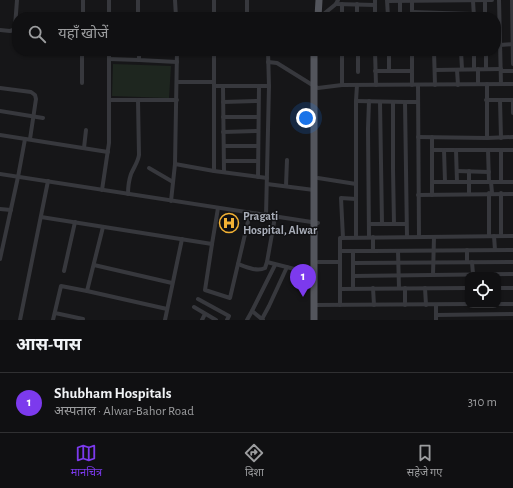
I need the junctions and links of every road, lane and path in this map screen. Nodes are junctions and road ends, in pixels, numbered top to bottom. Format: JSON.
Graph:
{"nodes":[{"id":1,"x":17,"y":0,"type":"edge"},
{"id":2,"x":83,"y":0,"type":"edge"},
{"id":3,"x":109,"y":0,"type":"edge"},
{"id":4,"x":138,"y":0,"type":"edge"},
{"id":5,"x":175,"y":0,"type":"edge"},
{"id":6,"x":214,"y":0,"type":"edge"},
{"id":7,"x":247,"y":0,"type":"edge"},
{"id":8,"x":315,"y":0,"type":"edge"},
{"id":9,"x":319,"y":0,"type":"edge"},
{"id":10,"x":485,"y":0,"type":"edge"},
{"id":11,"x":492,"y":0,"type":"edge"},
{"id":12,"x":499,"y":0,"type":"edge"},
{"id":13,"x":512,"y":0,"type":"edge"},
{"id":14,"x":388,"y":1,"type":"edge"},
{"id":15,"x":400,"y":1,"type":"edge"},
{"id":16,"x":412,"y":1,"type":"junction"},
{"id":17,"x":473,"y":1,"type":"edge"},
{"id":18,"x":337,"y":2,"type":"edge"},
{"id":19,"x":375,"y":2,"type":"edge"},
{"id":20,"x":342,"y":4,"type":"junction"},
{"id":21,"x":357,"y":4,"type":"junction"},
{"id":22,"x":16,"y":12,"type":"edge"},
{"id":23,"x":83,"y":12,"type":"edge"},
{"id":24,"x":109,"y":12,"type":"edge"},
{"id":25,"x":138,"y":12,"type":"edge"},
{"id":26,"x":176,"y":12,"type":"edge"},
{"id":27,"x":214,"y":12,"type":"edge"},
{"id":28,"x":247,"y":12,"type":"edge"},
{"id":29,"x":315,"y":12,"type":"edge"},
{"id":30,"x":319,"y":12,"type":"edge"},
{"id":31,"x":325,"y":12,"type":"edge"},
{"id":32,"x":342,"y":12,"type":"edge"},
{"id":33,"x":357,"y":12,"type":"edge"},
{"id":34,"x":388,"y":12,"type":"edge"},
{"id":35,"x":400,"y":12,"type":"edge"},
{"id":36,"x":412,"y":12,"type":"edge"},
{"id":37,"x":474,"y":12,"type":"edge"},
{"id":38,"x":486,"y":12,"type":"edge"},
{"id":39,"x":499,"y":12,"type":"edge"},
{"id":40,"x":0,"y":30,"type":"edge"},
{"id":41,"x":12,"y":30,"type":"edge"},
{"id":42,"x":513,"y":44,"type":"edge"},
{"id":43,"x":501,"y":45,"type":"edge"},
{"id":44,"x":82,"y":56,"type":"edge"},
{"id":45,"x":139,"y":56,"type":"edge"},
{"id":46,"x":176,"y":56,"type":"edge"},
{"id":47,"x":214,"y":56,"type":"edge"},
{"id":48,"x":268,"y":56,"type":"edge"},
{"id":49,"x":314,"y":56,"type":"edge"},
{"id":50,"x":318,"y":56,"type":"edge"},
{"id":51,"x":342,"y":56,"type":"edge"},
{"id":52,"x":358,"y":56,"type":"edge"},
{"id":53,"x":375,"y":56,"type":"edge"},
{"id":54,"x":389,"y":56,"type":"edge"},
{"id":55,"x":412,"y":56,"type":"edge"},
{"id":56,"x":434,"y":56,"type":"edge"},
{"id":57,"x":461,"y":56,"type":"edge"},
{"id":58,"x":475,"y":56,"type":"edge"},
{"id":59,"x":486,"y":56,"type":"edge"},
{"id":60,"x":500,"y":56,"type":"edge"},
{"id":61,"x":513,"y":56,"type":"edge"},
{"id":62,"x":109,"y":59,"type":"joint"},
{"id":63,"x":139,"y":60,"type":"junction"},
{"id":64,"x":177,"y":62,"type":"junction"},
{"id":65,"x":268,"y":62,"type":"junction"},
{"id":66,"x":513,"y":64,"type":"edge"},
{"id":67,"x":476,"y":69,"type":"junction"},
{"id":68,"x":486,"y":69,"type":"junction"},
{"id":69,"x":435,"y":70,"type":"junction"},
{"id":70,"x":459,"y":70,"type":"junction"},
{"id":71,"x":501,"y":70,"type":"junction"},
{"id":72,"x":375,"y":71,"type":"junction"},
{"id":73,"x":389,"y":71,"type":"junction"},
{"id":74,"x":412,"y":71,"type":"junction"},
{"id":75,"x":513,"y":71,"type":"edge"},
{"id":76,"x":358,"y":72,"type":"dead end"},
{"id":77,"x":177,"y":82,"type":"junction"},
{"id":78,"x":82,"y":83,"type":"dead end"},
{"id":79,"x":214,"y":84,"type":"junction"},
{"id":80,"x":458,"y":84,"type":"junction"},
{"id":81,"x":478,"y":84,"type":"junction"},
{"id":82,"x":487,"y":84,"type":"junction"},
{"id":83,"x":501,"y":84,"type":"junction"},
{"id":84,"x":513,"y":84,"type":"edge"},
{"id":85,"x":342,"y":85,"type":"junction"},
{"id":86,"x":357,"y":85,"type":"junction"},
{"id":87,"x":376,"y":85,"type":"junction"},
{"id":88,"x":412,"y":85,"type":"junction"},
{"id":89,"x":418,"y":85,"type":"junction"},
{"id":90,"x":435,"y":85,"type":"junction"},
{"id":91,"x":258,"y":86,"type":"junction"},
{"id":92,"x":269,"y":86,"type":"junction"},
{"id":93,"x":223,"y":87,"type":"junction"},
{"id":94,"x":316,"y":87,"type":"junction"},
{"id":95,"x":0,"y":88,"type":"edge"},
{"id":96,"x":109,"y":100,"type":"junction"},
{"id":97,"x":138,"y":100,"type":"junction"},
{"id":98,"x":176,"y":100,"type":"junction"},
{"id":99,"x":486,"y":100,"type":"junction"},
{"id":100,"x":500,"y":100,"type":"junction"},
{"id":101,"x":513,"y":100,"type":"edge"},
{"id":102,"x":258,"y":101,"type":"junction"},
{"id":103,"x":356,"y":101,"type":"junction"},
{"id":104,"x":369,"y":101,"type":"junction"},
{"id":105,"x":223,"y":102,"type":"junction"},
{"id":106,"x":380,"y":102,"type":"junction"},
{"id":107,"x":393,"y":102,"type":"junction"},
{"id":108,"x":405,"y":102,"type":"junction"},
{"id":109,"x":418,"y":102,"type":"junction"},
{"id":110,"x":0,"y":111,"type":"edge"},
{"id":111,"x":513,"y":113,"type":"edge"},
{"id":112,"x":34,"y":117,"type":"junction"},
{"id":113,"x":223,"y":117,"type":"junction"},
{"id":114,"x":258,"y":117,"type":"junction"},
{"id":115,"x":43,"y":118,"type":"dead end"},
{"id":116,"x":86,"y":130,"type":"dead end"},
{"id":117,"x":223,"y":132,"type":"junction"},
{"id":118,"x":258,"y":132,"type":"junction"},
{"id":119,"x":0,"y":135,"type":"edge"},
{"id":120,"x":418,"y":137,"type":"junction"},
{"id":121,"x":432,"y":137,"type":"junction"},
{"id":122,"x":487,"y":138,"type":"junction"},
{"id":123,"x":501,"y":138,"type":"junction"},
{"id":124,"x":513,"y":138,"type":"edge"},
{"id":125,"x":28,"y":139,"type":"junction"},
{"id":126,"x":224,"y":146,"type":"junction"},
{"id":127,"x":258,"y":146,"type":"junction"},
{"id":128,"x":84,"y":148,"type":"junction"},
{"id":129,"x":432,"y":150,"type":"junction"},
{"id":130,"x":444,"y":150,"type":"junction"},
{"id":131,"x":456,"y":150,"type":"junction"},
{"id":132,"x":488,"y":150,"type":"junction"},
{"id":133,"x":501,"y":150,"type":"junction"},
{"id":134,"x":513,"y":150,"type":"edge"},
{"id":135,"x":108,"y":152,"type":"junction"},
{"id":136,"x":287,"y":160,"type":"dead end"},
{"id":137,"x":258,"y":161,"type":"junction"},
{"id":138,"x":224,"y":162,"type":"junction"},
{"id":139,"x":176,"y":164,"type":"junction"},
{"id":140,"x":149,"y":168,"type":"dead end"},
{"id":141,"x":214,"y":171,"type":"junction"},
{"id":142,"x":469,"y":171,"type":"junction"},
{"id":143,"x":224,"y":172,"type":"junction"},
{"id":144,"x":457,"y":172,"type":"junction"},
{"id":145,"x":488,"y":172,"type":"junction"},
{"id":146,"x":0,"y":174,"type":"edge"},
{"id":147,"x":18,"y":177,"type":"junction"},
{"id":148,"x":258,"y":177,"type":"junction"},
{"id":149,"x":267,"y":178,"type":"junction"},
{"id":150,"x":318,"y":178,"type":"junction"},
{"id":151,"x":48,"y":181,"type":"junction"},
{"id":152,"x":501,"y":181,"type":"junction"},
{"id":153,"x":173,"y":182,"type":"junction"},
{"id":154,"x":432,"y":182,"type":"junction"},
{"id":155,"x":445,"y":182,"type":"junction"},
{"id":156,"x":457,"y":182,"type":"junction"},
{"id":157,"x":469,"y":182,"type":"junction"},
{"id":158,"x":513,"y":182,"type":"edge"},
{"id":159,"x":267,"y":184,"type":"junction"},
{"id":160,"x":356,"y":184,"type":"junction"},
{"id":161,"x":286,"y":186,"type":"junction"},
{"id":162,"x":102,"y":190,"type":"junction"},
{"id":163,"x":314,"y":190,"type":"junction"},
{"id":164,"x":490,"y":193,"type":"junction"},
{"id":165,"x":501,"y":193,"type":"junction"},
{"id":166,"x":128,"y":194,"type":"junction"},
{"id":167,"x":432,"y":194,"type":"junction"},
{"id":168,"x":470,"y":194,"type":"junction"},
{"id":169,"x":513,"y":194,"type":"edge"},
{"id":170,"x":418,"y":195,"type":"junction"},
{"id":171,"x":356,"y":199,"type":"junction"},
{"id":172,"x":171,"y":201,"type":"junction"},
{"id":173,"x":0,"y":208,"type":"edge"},
{"id":174,"x":218,"y":208,"type":"junction"},
{"id":175,"x":11,"y":210,"type":"junction"},
{"id":176,"x":250,"y":213,"type":"junction"},
{"id":177,"x":266,"y":216,"type":"junction"},
{"id":178,"x":41,"y":217,"type":"junction"},
{"id":179,"x":275,"y":217,"type":"junction"},
{"id":180,"x":75,"y":222,"type":"junction"},
{"id":181,"x":316,"y":223,"type":"junction"},
{"id":182,"x":370,"y":224,"type":"junction"},
{"id":183,"x":382,"y":224,"type":"junction"},
{"id":184,"x":394,"y":224,"type":"junction"},
{"id":185,"x":406,"y":224,"type":"junction"},
{"id":186,"x":103,"y":227,"type":"junction"},
{"id":187,"x":492,"y":236,"type":"junction"},
{"id":188,"x":501,"y":236,"type":"junction"},
{"id":189,"x":513,"y":236,"type":"edge"},
{"id":190,"x":356,"y":237,"type":"junction"},
{"id":191,"x":371,"y":237,"type":"junction"},
{"id":192,"x":407,"y":237,"type":"junction"},
{"id":193,"x":419,"y":237,"type":"junction"},
{"id":194,"x":434,"y":237,"type":"junction"},
{"id":195,"x":343,"y":238,"type":"junction"},
{"id":196,"x":182,"y":239,"type":"junction"},
{"id":197,"x":2,"y":242,"type":"edge"},
{"id":198,"x":212,"y":244,"type":"junction"},
{"id":199,"x":433,"y":250,"type":"junction"},
{"id":200,"x":467,"y":250,"type":"junction"},
{"id":201,"x":495,"y":250,"type":"junction"},
{"id":202,"x":513,"y":250,"type":"edge"},
{"id":203,"x":340,"y":251,"type":"junction"},
{"id":204,"x":353,"y":251,"type":"junction"},
{"id":205,"x":373,"y":251,"type":"junction"},
{"id":206,"x":398,"y":251,"type":"junction"},
{"id":207,"x":0,"y":259,"type":"edge"},
{"id":208,"x":267,"y":262,"type":"junction"},
{"id":209,"x":318,"y":262,"type":"junction"},
{"id":210,"x":340,"y":262,"type":"junction"},
{"id":211,"x":434,"y":262,"type":"junction"},
{"id":212,"x":470,"y":262,"type":"junction"},
{"id":213,"x":513,"y":262,"type":"edge"},
{"id":214,"x":353,"y":263,"type":"junction"},
{"id":215,"x":399,"y":263,"type":"junction"},
{"id":216,"x":238,"y":264,"type":"junction"},
{"id":217,"x":276,"y":264,"type":"junction"},
{"id":218,"x":94,"y":265,"type":"junction"},
{"id":219,"x":287,"y":267,"type":"junction"},
{"id":220,"x":64,"y":271,"type":"dead end"},
{"id":221,"x":472,"y":272,"type":"edge"},
{"id":222,"x":314,"y":274,"type":"junction"},
{"id":223,"x":465,"y":274,"type":"edge"},
{"id":224,"x":501,"y":274,"type":"edge"},
{"id":225,"x":513,"y":274,"type":"edge"},
{"id":226,"x":399,"y":275,"type":"junction"},
{"id":227,"x":433,"y":275,"type":"junction"},
{"id":228,"x":353,"y":276,"type":"junction"},
{"id":229,"x":172,"y":283,"type":"junction"},
{"id":230,"x":353,"y":288,"type":"junction"},
{"id":231,"x":373,"y":288,"type":"junction"},
{"id":232,"x":399,"y":288,"type":"junction"},
{"id":233,"x":405,"y":288,"type":"junction"},
{"id":234,"x":425,"y":288,"type":"junction"},
{"id":235,"x":465,"y":288,"type":"edge"},
{"id":236,"x":501,"y":288,"type":"edge"},
{"id":237,"x":513,"y":288,"type":"edge"},
{"id":238,"x":340,"y":289,"type":"junction"},
{"id":239,"x":87,"y":292,"type":"junction"},
{"id":240,"x":198,"y":299,"type":"dead end"},
{"id":241,"x":426,"y":304,"type":"junction"},
{"id":242,"x":465,"y":304,"type":"edge"},
{"id":243,"x":501,"y":304,"type":"edge"},
{"id":244,"x":513,"y":304,"type":"edge"},
{"id":245,"x":316,"y":305,"type":"junction"},
{"id":246,"x":340,"y":305,"type":"junction"},
{"id":247,"x":374,"y":305,"type":"junction"},
{"id":248,"x":406,"y":305,"type":"junction"},
{"id":249,"x":436,"y":305,"type":"junction"},
{"id":250,"x":194,"y":307,"type":"dead end"},
{"id":251,"x":167,"y":309,"type":"junction"},
{"id":252,"x":252,"y":311,"type":"junction"},
{"id":253,"x":55,"y":313,"type":"junction"},
{"id":254,"x":205,"y":314,"type":"junction"},
{"id":255,"x":513,"y":314,"type":"edge"},
{"id":256,"x":436,"y":315,"type":"junction"},
{"id":257,"x":83,"y":319,"type":"edge"},
{"id":258,"x":20,"y":320,"type":"edge"},
{"id":259,"x":54,"y":320,"type":"edge"},
{"id":260,"x":165,"y":320,"type":"edge"},
{"id":261,"x":202,"y":320,"type":"edge"},
{"id":262,"x":216,"y":320,"type":"edge"},
{"id":263,"x":227,"y":320,"type":"edge"},
{"id":264,"x":247,"y":320,"type":"edge"},
{"id":265,"x":262,"y":320,"type":"edge"},
{"id":266,"x":314,"y":320,"type":"edge"},
{"id":267,"x":318,"y":320,"type":"edge"},
{"id":268,"x":436,"y":320,"type":"edge"}],
"edges":[{"from":1,"to":22,"type":"street"},
{"from":2,"to":23,"type":"street"},
{"from":3,"to":24,"type":"street"},
{"from":4,"to":25,"type":"street"},
{"from":5,"to":26,"type":"street"},
{"from":6,"to":27,"type":"street"},
{"from":7,"to":28,"type":"street"},
{"from":8,"to":29,"type":"main road"},
{"from":9,"to":30,"type":"main road"},
{"from":10,"to":11,"type":"street"},
{"from":10,"to":17,"type":"street"},
{"from":10,"to":38,"type":"street"},
{"from":12,"to":39,"type":"street"},
{"from":13,"to":42,"type":"street"},
{"from":14,"to":15,"type":"street"},
{"from":14,"to":34,"type":"street"},
{"from":15,"to":16,"type":"street"},
{"from":15,"to":35,"type":"street"},
{"from":16,"to":17,"type":"street"},
{"from":16,"to":36,"type":"street"},
{"from":17,"to":37,"type":"street"},
{"from":18,"to":20,"type":"street"},
{"from":18,"to":31,"type":"street"},
{"from":19,"to":21,"type":"street"},
{"from":20,"to":21,"type":"street"},
{"from":20,"to":32,"type":"street"},
{"from":21,"to":33,"type":"street"},
{"from":40,"to":41,"type":"street"},
{"from":42,"to":43,"type":"street"},
{"from":42,"to":61,"type":"street"},
{"from":44,"to":78,"type":"street"},
{"from":45,"to":63,"type":"street"},
{"from":46,"to":64,"type":"street"},
{"from":47,"to":79,"type":"street"},
{"from":48,"to":65,"type":"street"},
{"from":49,"to":94,"type":"main road"},
{"from":50,"to":94,"type":"main road"},
{"from":51,"to":85,"type":"street"},
{"from":52,"to":76,"type":"street"},
{"from":53,"to":72,"type":"street"},
{"from":54,"to":73,"type":"street"},
{"from":55,"to":74,"type":"street"},
{"from":56,"to":69,"type":"street"},
{"from":57,"to":70,"type":"street"},
{"from":58,"to":67,"type":"street"},
{"from":59,"to":68,"type":"street"},
{"from":60,"to":71,"type":"street"},
{"from":61,"to":66,"type":"street"},
{"from":62,"to":63,"type":"street"},
{"from":62,"to":96,"type":"street"},
{"from":63,"to":64,"type":"street"},
{"from":64,"to":77,"type":"street"},
{"from":65,"to":92,"type":"street"},
{"from":65,"to":94,"type":"street"},
{"from":67,"to":68,"type":"street"},
{"from":67,"to":70,"type":"street"},
{"from":67,"to":81,"type":"street"},
{"from":68,"to":71,"type":"street"},
{"from":69,"to":70,"type":"street"},
{"from":69,"to":90,"type":"street"},
{"from":70,"to":80,"type":"street"},
{"from":71,"to":75,"type":"street"},
{"from":71,"to":83,"type":"street"},
{"from":72,"to":73,"type":"street"},
{"from":72,"to":87,"type":"street"},
{"from":73,"to":74,"type":"street"},
{"from":74,"to":88,"type":"street"},
{"from":77,"to":79,"type":"street"},
{"from":77,"to":98,"type":"street"},
{"from":79,"to":93,"type":"street"},
{"from":79,"to":141,"type":"street"},
{"from":80,"to":81,"type":"street"},
{"from":80,"to":90,"type":"street"},
{"from":81,"to":82,"type":"street"},
{"from":82,"to":83,"type":"street"},
{"from":82,"to":99,"type":"street"},
{"from":83,"to":84,"type":"street"},
{"from":85,"to":86,"type":"street"},
{"from":85,"to":94,"type":"street"},
{"from":86,"to":87,"type":"street"},
{"from":86,"to":103,"type":"street"},
{"from":87,"to":88,"type":"street"},
{"from":88,"to":89,"type":"street"},
{"from":89,"to":90,"type":"street"},
{"from":89,"to":109,"type":"street"},
{"from":91,"to":92,"type":"street"},
{"from":91,"to":93,"type":"street"},
{"from":91,"to":102,"type":"street"},
{"from":92,"to":149,"type":"street"},
{"from":93,"to":105,"type":"street"},
{"from":94,"to":150,"type":"main road"},
{"from":94,"to":163,"type":"main road"},
{"from":95,"to":112,"type":"street"},
{"from":96,"to":97,"type":"street"},
{"from":96,"to":135,"type":"street"},
{"from":97,"to":98,"type":"street"},
{"from":97,"to":166,"type":"street"},
{"from":98,"to":139,"type":"street"},
{"from":99,"to":100,"type":"street"},
{"from":99,"to":122,"type":"street"},
{"from":100,"to":101,"type":"street"},
{"from":100,"to":123,"type":"street"},
{"from":101,"to":111,"type":"street"},
{"from":102,"to":105,"type":"street"},
{"from":102,"to":114,"type":"street"},
{"from":103,"to":104,"type":"street"},
{"from":103,"to":160,"type":"street"},
{"from":104,"to":106,"type":"street"},
{"from":104,"to":182,"type":"street"},
{"from":105,"to":113,"type":"street"},
{"from":106,"to":107,"type":"street"},
{"from":106,"to":183,"type":"street"},
{"from":107,"to":108,"type":"street"},
{"from":107,"to":184,"type":"street"},
{"from":108,"to":109,"type":"street"},
{"from":108,"to":185,"type":"street"},
{"from":109,"to":120,"type":"street"},
{"from":110,"to":112,"type":"street"},
{"from":112,"to":115,"type":"street"},
{"from":112,"to":125,"type":"street"},
{"from":113,"to":114,"type":"street"},
{"from":113,"to":117,"type":"street"},
{"from":114,"to":118,"type":"street"},
{"from":116,"to":128,"type":"street"},
{"from":117,"to":118,"type":"street"},
{"from":117,"to":126,"type":"street"},
{"from":118,"to":127,"type":"street"},
{"from":119,"to":125,"type":"street"},
{"from":120,"to":121,"type":"street"},
{"from":120,"to":170,"type":"street"},
{"from":121,"to":122,"type":"street"},
{"from":121,"to":129,"type":"street"},
{"from":122,"to":123,"type":"street"},
{"from":123,"to":124,"type":"street"},
{"from":125,"to":128,"type":"street"},
{"from":125,"to":147,"type":"street"},
{"from":126,"to":127,"type":"street"},
{"from":126,"to":138,"type":"street"},
{"from":127,"to":137,"type":"street"},
{"from":128,"to":135,"type":"street"},
{"from":129,"to":130,"type":"street"},
{"from":129,"to":154,"type":"street"},
{"from":130,"to":131,"type":"street"},
{"from":130,"to":155,"type":"street"},
{"from":131,"to":132,"type":"street"},
{"from":131,"to":144,"type":"street"},
{"from":132,"to":133,"type":"street"},
{"from":132,"to":145,"type":"street"},
{"from":133,"to":134,"type":"street"},
{"from":133,"to":152,"type":"street"},
{"from":135,"to":162,"type":"street"},
{"from":136,"to":161,"type":"street"},
{"from":137,"to":138,"type":"street"},
{"from":137,"to":148,"type":"street"},
{"from":138,"to":143,"type":"street"},
{"from":139,"to":141,"type":"street"},
{"from":139,"to":153,"type":"street"},
{"from":140,"to":153,"type":"street"},
{"from":141,"to":143,"type":"street"},
{"from":142,"to":144,"type":"street"},
{"from":142,"to":145,"type":"street"},
{"from":142,"to":157,"type":"street"},
{"from":143,"to":148,"type":"street"},
{"from":144,"to":156,"type":"street"},
{"from":145,"to":157,"type":"street"},
{"from":146,"to":147,"type":"street"},
{"from":147,"to":151,"type":"street"},
{"from":147,"to":175,"type":"street"},
{"from":148,"to":149,"type":"street"},
{"from":149,"to":159,"type":"street"},
{"from":150,"to":160,"type":"street"},
{"from":150,"to":181,"type":"main road"},
{"from":151,"to":162,"type":"street"},
{"from":151,"to":178,"type":"street"},
{"from":152,"to":158,"type":"street"},
{"from":152,"to":164,"type":"street"},
{"from":153,"to":172,"type":"street"},
{"from":154,"to":155,"type":"street"},
{"from":154,"to":167,"type":"street"},
{"from":155,"to":156,"type":"street"},
{"from":156,"to":157,"type":"street"},
{"from":157,"to":168,"type":"street"},
{"from":159,"to":161,"type":"street"},
{"from":159,"to":177,"type":"street"},
{"from":160,"to":171,"type":"street"},
{"from":161,"to":163,"type":"street"},
{"from":162,"to":166,"type":"street"},
{"from":163,"to":181,"type":"main road"},
{"from":164,"to":165,"type":"street"},
{"from":164,"to":168,"type":"street"},
{"from":164,"to":187,"type":"street"},
{"from":165,"to":169,"type":"street"},
{"from":165,"to":188,"type":"street"},
{"from":166,"to":172,"type":"street"},
{"from":167,"to":168,"type":"street"},
{"from":167,"to":170,"type":"street"},
{"from":170,"to":193,"type":"street"},
{"from":171,"to":190,"type":"street"},
{"from":171,"to":195,"type":"street"},
{"from":172,"to":174,"type":"street"},
{"from":173,"to":175,"type":"street"},
{"from":174,"to":176,"type":"street"},
{"from":174,"to":198,"type":"street"},
{"from":175,"to":197,"type":"street"},
{"from":176,"to":177,"type":"street"},
{"from":176,"to":216,"type":"street"},
{"from":177,"to":179,"type":"street"},
{"from":178,"to":180,"type":"street"},
{"from":178,"to":258,"type":"street"},
{"from":179,"to":181,"type":"street"},
{"from":179,"to":208,"type":"street"},
{"from":180,"to":186,"type":"street"},
{"from":180,"to":220,"type":"street"},
{"from":181,"to":209,"type":"main road"},
{"from":181,"to":222,"type":"main road"},
{"from":182,"to":183,"type":"street"},
{"from":182,"to":191,"type":"street"},
{"from":183,"to":184,"type":"street"},
{"from":184,"to":185,"type":"street"},
{"from":185,"to":192,"type":"street"},
{"from":186,"to":196,"type":"street"},
{"from":186,"to":218,"type":"street"},
{"from":187,"to":188,"type":"street"},
{"from":187,"to":194,"type":"street"},
{"from":187,"to":201,"type":"street"},
{"from":188,"to":189,"type":"street"},
{"from":190,"to":191,"type":"street"},
{"from":190,"to":195,"type":"street"},
{"from":191,"to":192,"type":"street"},
{"from":191,"to":205,"type":"street"},
{"from":192,"to":193,"type":"street"},
{"from":193,"to":194,"type":"street"},
{"from":194,"to":199,"type":"street"},
{"from":195,"to":203,"type":"street"},
{"from":196,"to":198,"type":"street"},
{"from":196,"to":229,"type":"street"},
{"from":197,"to":207,"type":"street"},
{"from":198,"to":216,"type":"street"},
{"from":199,"to":200,"type":"street"},
{"from":199,"to":206,"type":"street"},
{"from":199,"to":211,"type":"street"},
{"from":200,"to":201,"type":"street"},
{"from":200,"to":212,"type":"street"},
{"from":201,"to":202,"type":"street"},
{"from":203,"to":204,"type":"street"},
{"from":203,"to":210,"type":"street"},
{"from":204,"to":205,"type":"street"},
{"from":204,"to":214,"type":"street"},
{"from":205,"to":206,"type":"street"},
{"from":206,"to":215,"type":"street"},
{"from":208,"to":216,"type":"street"},
{"from":208,"to":217,"type":"street"},
{"from":209,"to":210,"type":"street"},
{"from":209,"to":245,"type":"main road"},
{"from":210,"to":238,"type":"street"},
{"from":211,"to":212,"type":"street"},
{"from":211,"to":215,"type":"street"},
{"from":211,"to":227,"type":"street"},
{"from":212,"to":213,"type":"street"},
{"from":212,"to":221,"type":"street"},
{"from":214,"to":215,"type":"street"},
{"from":214,"to":228,"type":"street"},
{"from":215,"to":226,"type":"street"},
{"from":217,"to":219,"type":"street"},
{"from":217,"to":252,"type":"street"},
{"from":218,"to":229,"type":"street"},
{"from":218,"to":239,"type":"street"},
{"from":219,"to":222,"type":"street"},
{"from":219,"to":265,"type":"street"},
{"from":222,"to":245,"type":"main road"},
{"from":223,"to":227,"type":"street"},
{"from":224,"to":225,"type":"street"},
{"from":226,"to":227,"type":"street"},
{"from":226,"to":228,"type":"street"},
{"from":226,"to":232,"type":"street"},
{"from":228,"to":230,"type":"street"},
{"from":229,"to":251,"type":"street"},
{"from":230,"to":231,"type":"street"},
{"from":230,"to":238,"type":"street"},
{"from":231,"to":232,"type":"street"},
{"from":231,"to":247,"type":"street"},
{"from":232,"to":233,"type":"street"},
{"from":233,"to":234,"type":"street"},
{"from":233,"to":248,"type":"street"},
{"from":234,"to":235,"type":"street"},
{"from":234,"to":241,"type":"street"},
{"from":236,"to":237,"type":"street"},
{"from":238,"to":246,"type":"street"},
{"from":239,"to":251,"type":"street"},
{"from":239,"to":253,"type":"street"},
{"from":240,"to":263,"type":"street"},
{"from":241,"to":248,"type":"street"},
{"from":241,"to":249,"type":"street"},
{"from":242,"to":249,"type":"street"},
{"from":243,"to":244,"type":"street"},
{"from":245,"to":246,"type":"street"},
{"from":245,"to":266,"type":"main road"},
{"from":245,"to":267,"type":"main road"},
{"from":246,"to":247,"type":"street"},
{"from":247,"to":248,"type":"street"},
{"from":249,"to":256,"type":"street"},
{"from":250,"to":254,"type":"street"},
{"from":251,"to":260,"type":"street"},
{"from":252,"to":264,"type":"street"},
{"from":252,"to":265,"type":"street"},
{"from":253,"to":257,"type":"street"},
{"from":253,"to":259,"type":"street"},
{"from":254,"to":261,"type":"street"},
{"from":254,"to":262,"type":"street"},
{"from":255,"to":256,"type":"street"},
{"from":256,"to":268,"type":"street"}]}
